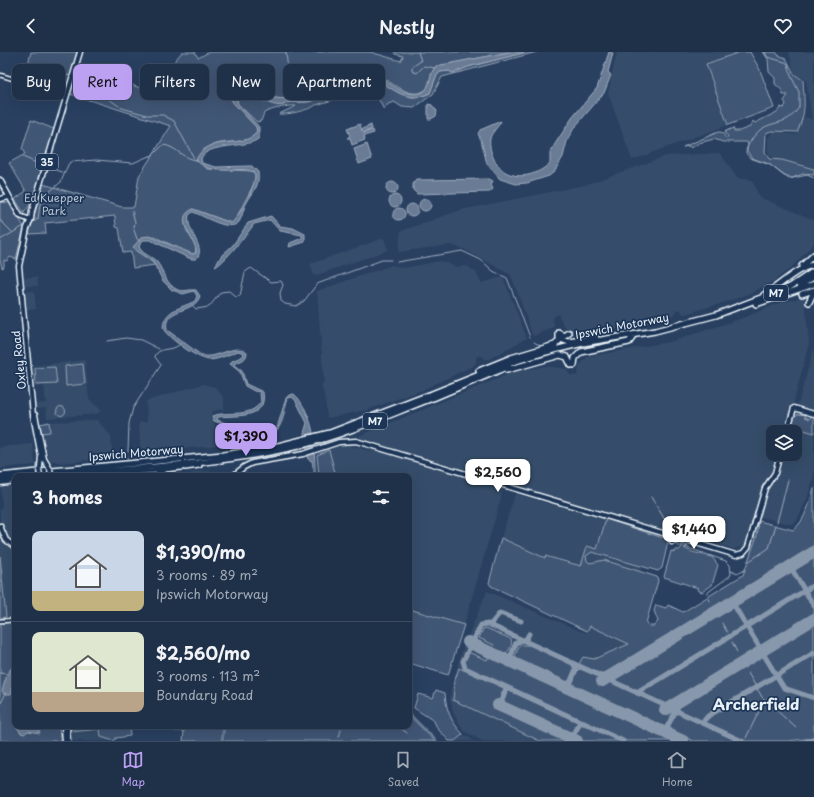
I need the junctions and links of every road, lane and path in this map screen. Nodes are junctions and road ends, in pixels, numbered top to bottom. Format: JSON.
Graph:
{"nodes":[{"id":1,"x":80,"y":52,"type":"edge"},
{"id":2,"x":0,"y":75,"type":"edge"},
{"id":3,"x":67,"y":95,"type":"junction"},
{"id":4,"x":0,"y":180,"type":"edge"},
{"id":5,"x":10,"y":197,"type":"junction"},
{"id":6,"x":0,"y":199,"type":"edge"},
{"id":7,"x":28,"y":217,"type":"junction"},
{"id":8,"x":813,"y":258,"type":"edge"},
{"id":9,"x":814,"y":265,"type":"edge"},
{"id":10,"x":814,"y":271,"type":"edge"},
{"id":11,"x":814,"y":277,"type":"edge"},
{"id":12,"x":782,"y":284,"type":"junction"},
{"id":13,"x":814,"y":284,"type":"edge"},
{"id":14,"x":814,"y":291,"type":"edge"},
{"id":15,"x":802,"y":294,"type":"dead end"},
{"id":16,"x":809,"y":302,"type":"dead end"},
{"id":17,"x":756,"y":304,"type":"junction"},
{"id":18,"x":735,"y":309,"type":"junction"},
{"id":19,"x":569,"y":333,"type":"dead end"},
{"id":20,"x":559,"y":336,"type":"junction"},
{"id":21,"x":632,"y":338,"type":"junction"},
{"id":22,"x":608,"y":339,"type":"junction"},
{"id":23,"x":571,"y":363,"type":"junction"},
{"id":24,"x":565,"y":366,"type":"dead end"},
{"id":25,"x":494,"y":372,"type":"junction"},
{"id":26,"x":473,"y":377,"type":"junction"},
{"id":27,"x":431,"y":397,"type":"junction"},
{"id":28,"x":33,"y":411,"type":"junction"},
{"id":29,"x":814,"y":414,"type":"edge"},
{"id":30,"x":789,"y":425,"type":"edge"},
{"id":31,"x":205,"y":459,"type":"junction"},
{"id":32,"x":778,"y":461,"type":"edge"},
{"id":33,"x":94,"y":464,"type":"dead end"},
{"id":34,"x":47,"y":465,"type":"junction"},
{"id":35,"x":185,"y":467,"type":"junction"},
{"id":36,"x":40,"y":472,"type":"edge"},
{"id":37,"x":140,"y":472,"type":"joint"},
{"id":38,"x":12,"y":473,"type":"edge"},
{"id":39,"x":21,"y":473,"type":"edge"},
{"id":40,"x":50,"y":473,"type":"edge"},
{"id":41,"x":124,"y":473,"type":"edge"},
{"id":42,"x":161,"y":473,"type":"edge"},
{"id":43,"x":236,"y":473,"type":"edge"},
{"id":44,"x":2,"y":474,"type":"edge"},
{"id":45,"x":12,"y":480,"type":"edge"},
{"id":46,"x":1,"y":482,"type":"edge"},
{"id":47,"x":637,"y":525,"type":"junction"},
{"id":48,"x":0,"y":526,"type":"edge"},
{"id":49,"x":0,"y":533,"type":"edge"},
{"id":50,"x":669,"y":536,"type":"junction"},
{"id":51,"x":682,"y":540,"type":"junction"},
{"id":52,"x":12,"y":545,"type":"edge"},
{"id":53,"x":12,"y":546,"type":"edge"},
{"id":54,"x":718,"y":550,"type":"junction"},
{"id":55,"x":12,"y":620,"type":"edge"},
{"id":56,"x":0,"y":621,"type":"edge"},
{"id":57,"x":65,"y":729,"type":"edge"},
{"id":58,"x":67,"y":729,"type":"edge"},
{"id":59,"x":67,"y":741,"type":"edge"}],
"edges":[{"from":1,"to":3,"type":"main road","name":"Oxley Road","number":"35"},
{"from":2,"to":3,"type":"street"},
{"from":3,"to":7,"type":"main road","name":"Oxley Road","number":"35"},
{"from":4,"to":5,"type":"main road"},
{"from":5,"to":6,"type":"main road"},
{"from":5,"to":7,"type":"main road"},
{"from":7,"to":28,"type":"main road","name":"Oxley Road","number":"35"},
{"from":8,"to":12,"type":"highway"},
{"from":9,"to":12,"type":"highway"},
{"from":10,"to":18,"type":"highway","name":"Ipswich Motorway","number":"M7"},
{"from":11,"to":17,"type":"highway","name":"Ipswich Motorway","number":"M7"},
{"from":12,"to":18,"type":"highway"},
{"from":13,"to":17,"type":"highway"},
{"from":14,"to":15,"type":"highway"},
{"from":14,"to":16,"type":"highway"},
{"from":17,"to":21,"type":"highway","name":"Ipswich Motorway","number":"M7"},
{"from":18,"to":22,"type":"highway","name":"Ipswich Motorway","number":"M7"},
{"from":19,"to":20,"type":"highway"},
{"from":20,"to":22,"type":"highway"},
{"from":20,"to":26,"type":"highway"},
{"from":21,"to":23,"type":"highway"},
{"from":21,"to":25,"type":"highway","name":"Ipswich Motorway","number":"M7"},
{"from":22,"to":26,"type":"highway","name":"Ipswich Motorway","number":"M7"},
{"from":23,"to":24,"type":"highway"},
{"from":23,"to":25,"type":"highway"},
{"from":25,"to":27,"type":"highway","name":"Ipswich Motorway","number":"M7"},
{"from":26,"to":27,"type":"highway","name":"Ipswich Motorway","number":"M7"},
{"from":27,"to":31,"type":"highway","name":"Ipswich Motorway","number":"M7"},
{"from":28,"to":34,"type":"main road","name":"Oxley Road","number":"35"},
{"from":28,"to":36,"type":"main road","name":"Oxley Road","number":"35"},
{"from":29,"to":30,"type":"main road"},
{"from":31,"to":33,"type":"highway"},
{"from":31,"to":35,"type":"highway"},
{"from":31,"to":40,"type":"highway","name":"Ipswich Motorway","number":"M7"},
{"from":32,"to":54,"type":"main road"},
{"from":34,"to":36,"type":"main road"},
{"from":34,"to":40,"type":"main road","number":"35"},
{"from":35,"to":37,"type":"main road"},
{"from":35,"to":42,"type":"main road"},
{"from":36,"to":39,"type":"highway","name":"Ipswich Motorway","number":"M7"},
{"from":36,"to":40,"type":"highway","name":"Ipswich Motorway","number":"M7"},
{"from":37,"to":41,"type":"main road"},
{"from":38,"to":44,"type":"highway","name":"Ipswich Motorway","number":"M7"},
{"from":43,"to":47,"type":"main road"},
{"from":45,"to":46,"type":"highway"},
{"from":47,"to":50,"type":"main road"},
{"from":47,"to":54,"type":"main road"},
{"from":48,"to":52,"type":"main road"},
{"from":49,"to":53,"type":"main road"},
{"from":50,"to":51,"type":"main road"},
{"from":50,"to":51,"type":"main road"},
{"from":51,"to":54,"type":"main road"},
{"from":55,"to":56,"type":"street"},
{"from":57,"to":59,"type":"main road"},
{"from":58,"to":59,"type":"main road"}]}
